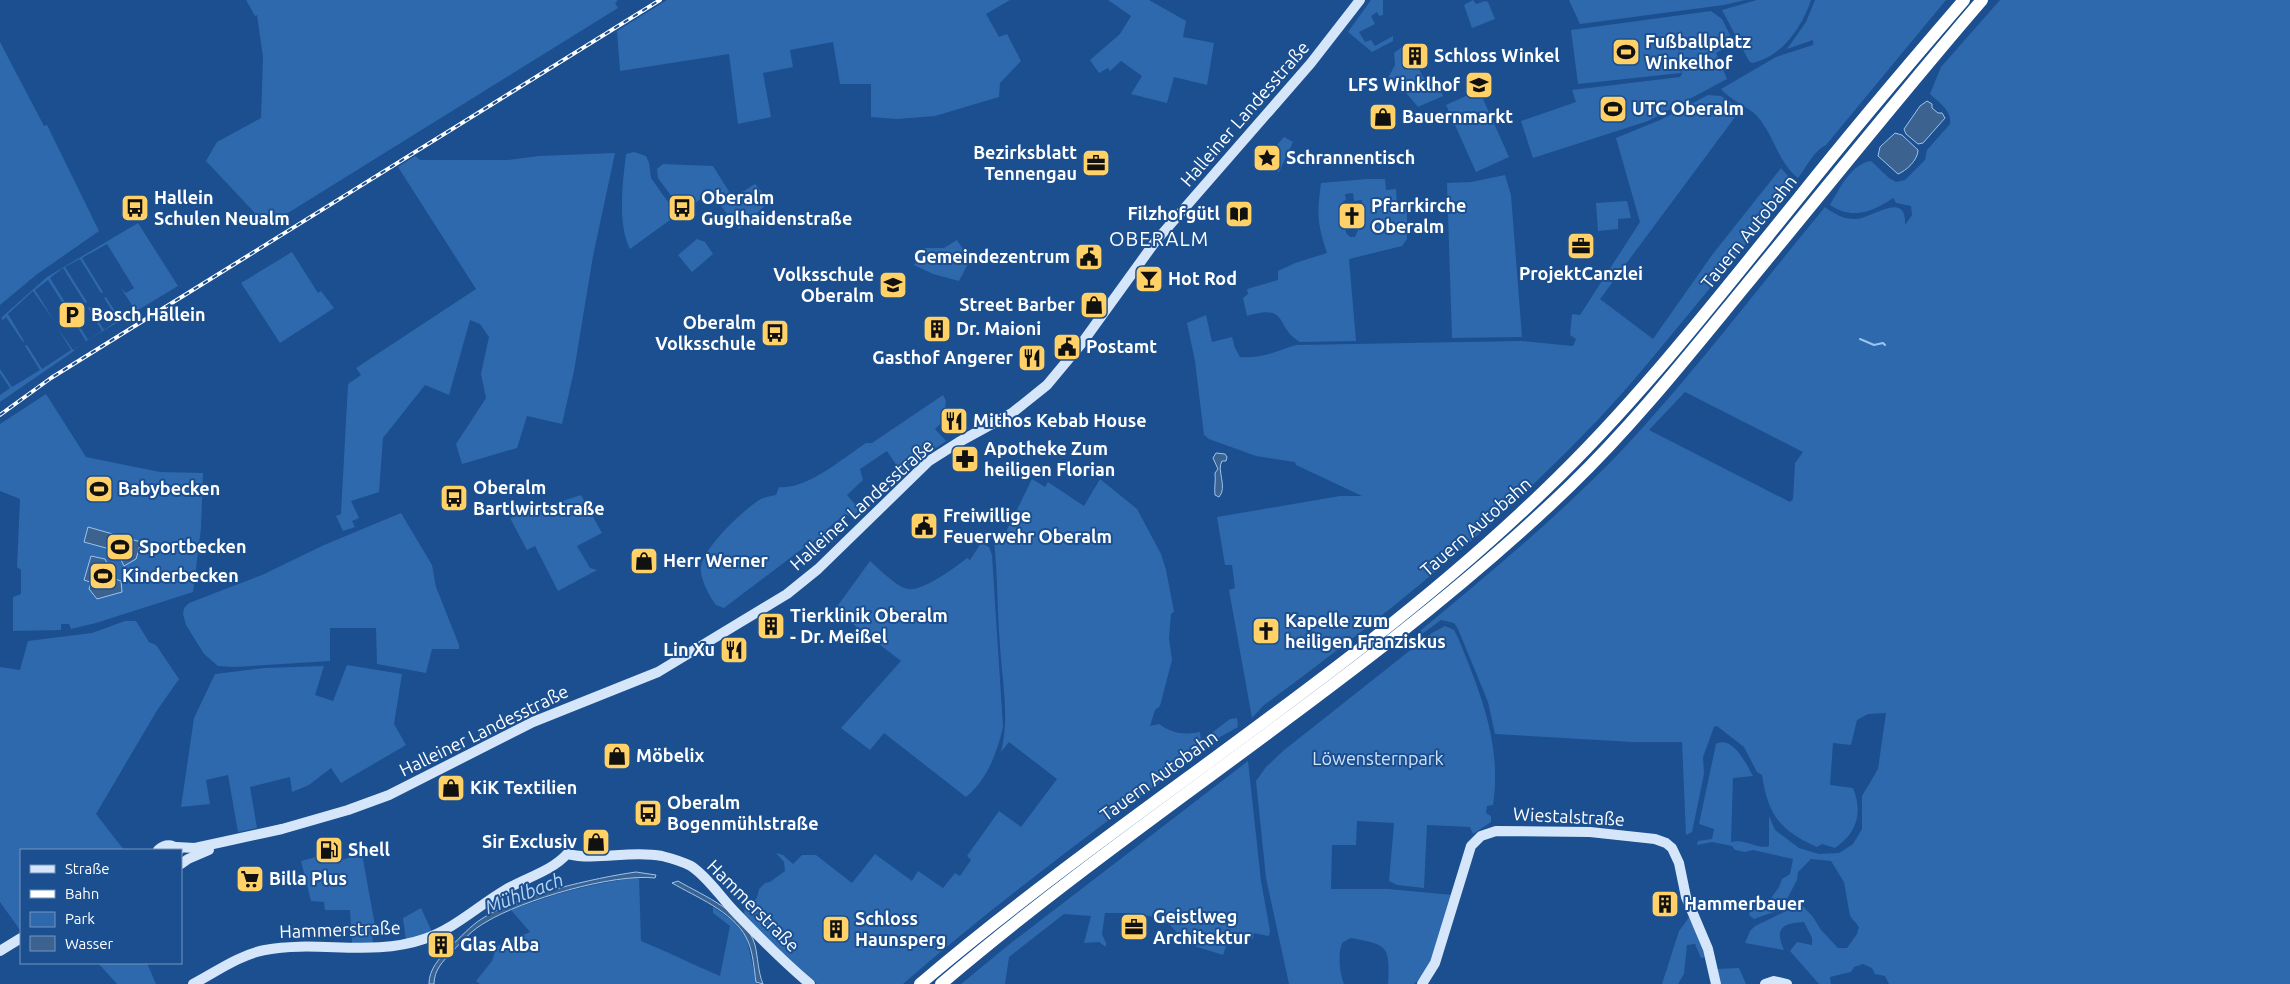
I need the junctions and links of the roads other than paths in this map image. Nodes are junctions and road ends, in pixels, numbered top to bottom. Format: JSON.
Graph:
{"nodes":[{"id":1,"x":1360,"y":0,"type":"edge"},
{"id":2,"x":1964,"y":0,"type":"edge"},
{"id":3,"x":1982,"y":0,"type":"edge"},
{"id":4,"x":242,"y":839,"type":"junction"},
{"id":5,"x":160,"y":849,"type":"edge"},
{"id":6,"x":173,"y":849,"type":"edge"},
{"id":7,"x":182,"y":850,"type":"edge"},
{"id":8,"x":182,"y":862,"type":"edge"},
{"id":9,"x":20,"y":939,"type":"edge"},
{"id":10,"x":0,"y":951,"type":"edge"},
{"id":11,"x":193,"y":984,"type":"edge"},
{"id":12,"x":810,"y":984,"type":"edge"},
{"id":13,"x":920,"y":984,"type":"edge"},
{"id":14,"x":941,"y":984,"type":"edge"},
{"id":15,"x":1422,"y":984,"type":"edge"},
{"id":16,"x":1716,"y":984,"type":"edge"},
{"id":17,"x":1765,"y":984,"type":"edge"},
{"id":18,"x":1787,"y":984,"type":"edge"}],
"edges":[{"from":1,"to":4,"type":"main road","name":"Halleiner Landesstraße"},
{"from":2,"to":13,"type":"highway","name":"Tauern Autobahn"},
{"from":3,"to":14,"type":"highway","name":"Tauern Autobahn"},
{"from":4,"to":7,"type":"main road","name":"Halleiner Landesstraße"},
{"from":4,"to":8,"type":"main road","name":"Halleiner Landesstraße"},
{"from":5,"to":6,"type":"main road","name":"Halleiner Landesstraße"},
{"from":9,"to":10,"type":"main road"},
{"from":11,"to":12,"type":"main road","name":"Hammerstraße"},
{"from":15,"to":16,"type":"main road","name":"Wiestalstraße"},
{"from":17,"to":18,"type":"main road"}]}
